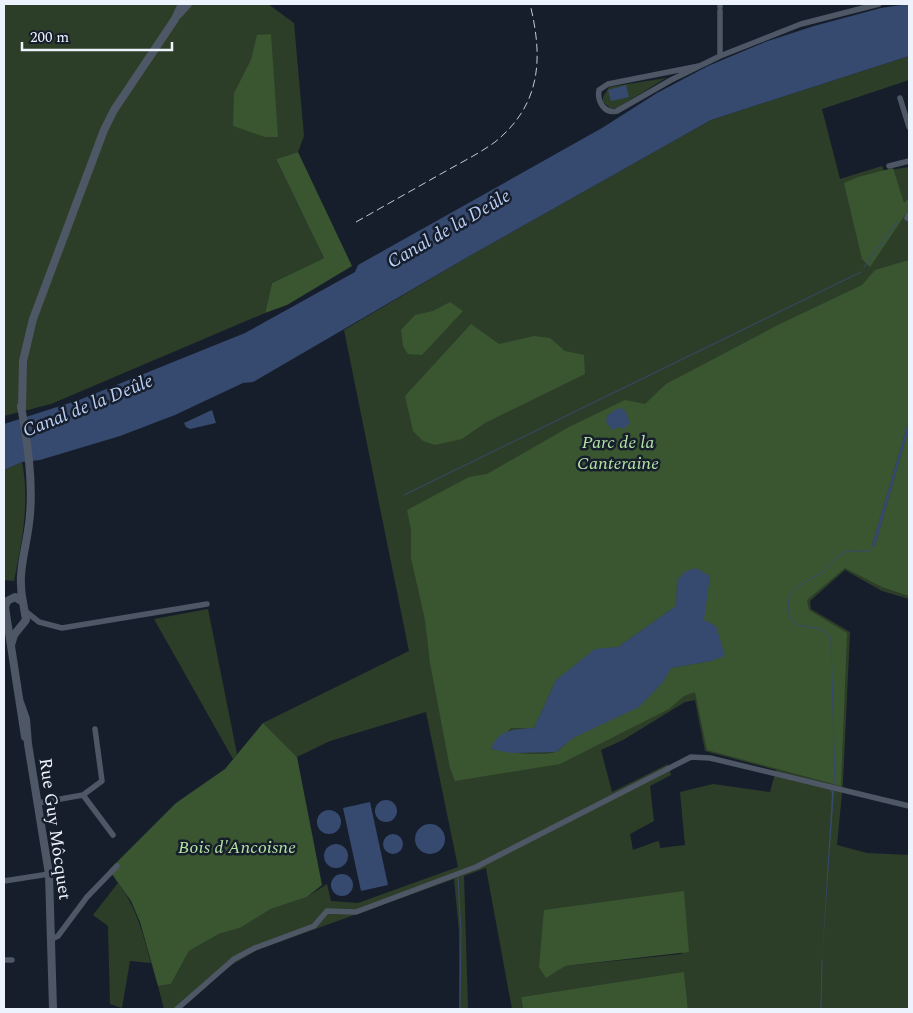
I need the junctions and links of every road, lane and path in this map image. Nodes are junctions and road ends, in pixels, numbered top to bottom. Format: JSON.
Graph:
{"nodes":[{"id":1,"x":182,"y":4,"type":"edge"},
{"id":2,"x":188,"y":4,"type":"edge"},
{"id":3,"x":877,"y":4,"type":"edge"},
{"id":4,"x":720,"y":7,"type":"edge"},
{"id":5,"x":175,"y":19,"type":"junction"},
{"id":6,"x":720,"y":56,"type":"junction"},
{"id":7,"x":699,"y":66,"type":"junction"},
{"id":8,"x":900,"y":98,"type":"dead end"},
{"id":9,"x":906,"y":109,"type":"edge"},
{"id":10,"x":909,"y":127,"type":"edge"},
{"id":11,"x":909,"y":161,"type":"edge"},
{"id":12,"x":889,"y":166,"type":"dead end"},
{"id":13,"x":19,"y":582,"type":"junction"},
{"id":14,"x":11,"y":598,"type":"junction"},
{"id":15,"x":207,"y":604,"type":"dead end"},
{"id":16,"x":24,"y":606,"type":"junction"},
{"id":17,"x":4,"y":612,"type":"edge"},
{"id":18,"x":6,"y":622,"type":"edge"},
{"id":19,"x":39,"y":622,"type":"junction"},
{"id":20,"x":21,"y":626,"type":"junction"},
{"id":21,"x":11,"y":644,"type":"junction"},
{"id":22,"x":95,"y":729,"type":"dead end"},
{"id":23,"x":83,"y":795,"type":"junction"},
{"id":24,"x":38,"y":803,"type":"junction"},
{"id":25,"x":909,"y":806,"type":"edge"},
{"id":26,"x":113,"y":835,"type":"dead end"},
{"id":27,"x":117,"y":866,"type":"dead end"},
{"id":28,"x":49,"y":874,"type":"junction"},
{"id":29,"x":4,"y":881,"type":"edge"},
{"id":30,"x":52,"y":939,"type":"junction"},
{"id":31,"x":4,"y":960,"type":"edge"},
{"id":32,"x":12,"y":960,"type":"dead end"},
{"id":33,"x":53,"y":1009,"type":"edge"},
{"id":34,"x":177,"y":1009,"type":"edge"}],
"edges":[{"from":1,"to":5,"type":"street"},
{"from":2,"to":5,"type":"street"},
{"from":3,"to":6,"type":"street"},
{"from":4,"to":6,"type":"street"},
{"from":5,"to":13,"type":"street"},
{"from":6,"to":7,"type":"street"},
{"from":7,"to":7,"type":"street"},
{"from":8,"to":9,"type":"street"},
{"from":9,"to":10,"type":"street"},
{"from":11,"to":12,"type":"street"},
{"from":13,"to":14,"type":"street"},
{"from":13,"to":16,"type":"street"},
{"from":14,"to":16,"type":"street"},
{"from":14,"to":17,"type":"street"},
{"from":15,"to":19,"type":"street"},
{"from":16,"to":19,"type":"street"},
{"from":16,"to":20,"type":"street"},
{"from":17,"to":18,"type":"street"},
{"from":18,"to":20,"type":"street"},
{"from":18,"to":21,"type":"street","name":"Rue Guy Môcquet"},
{"from":19,"to":20,"type":"street"},
{"from":20,"to":21,"type":"street"},
{"from":21,"to":24,"type":"street","name":"Rue Guy Môcquet"},
{"from":22,"to":23,"type":"street"},
{"from":23,"to":24,"type":"street"},
{"from":23,"to":26,"type":"street"},
{"from":24,"to":28,"type":"street","name":"Rue Guy Môcquet"},
{"from":25,"to":34,"type":"street"},
{"from":27,"to":30,"type":"street"},
{"from":28,"to":29,"type":"street"},
{"from":28,"to":30,"type":"street","name":"Rue Guy Môcquet"},
{"from":30,"to":33,"type":"street","name":"Rue Guy Môcquet"},
{"from":31,"to":32,"type":"street"}]}
